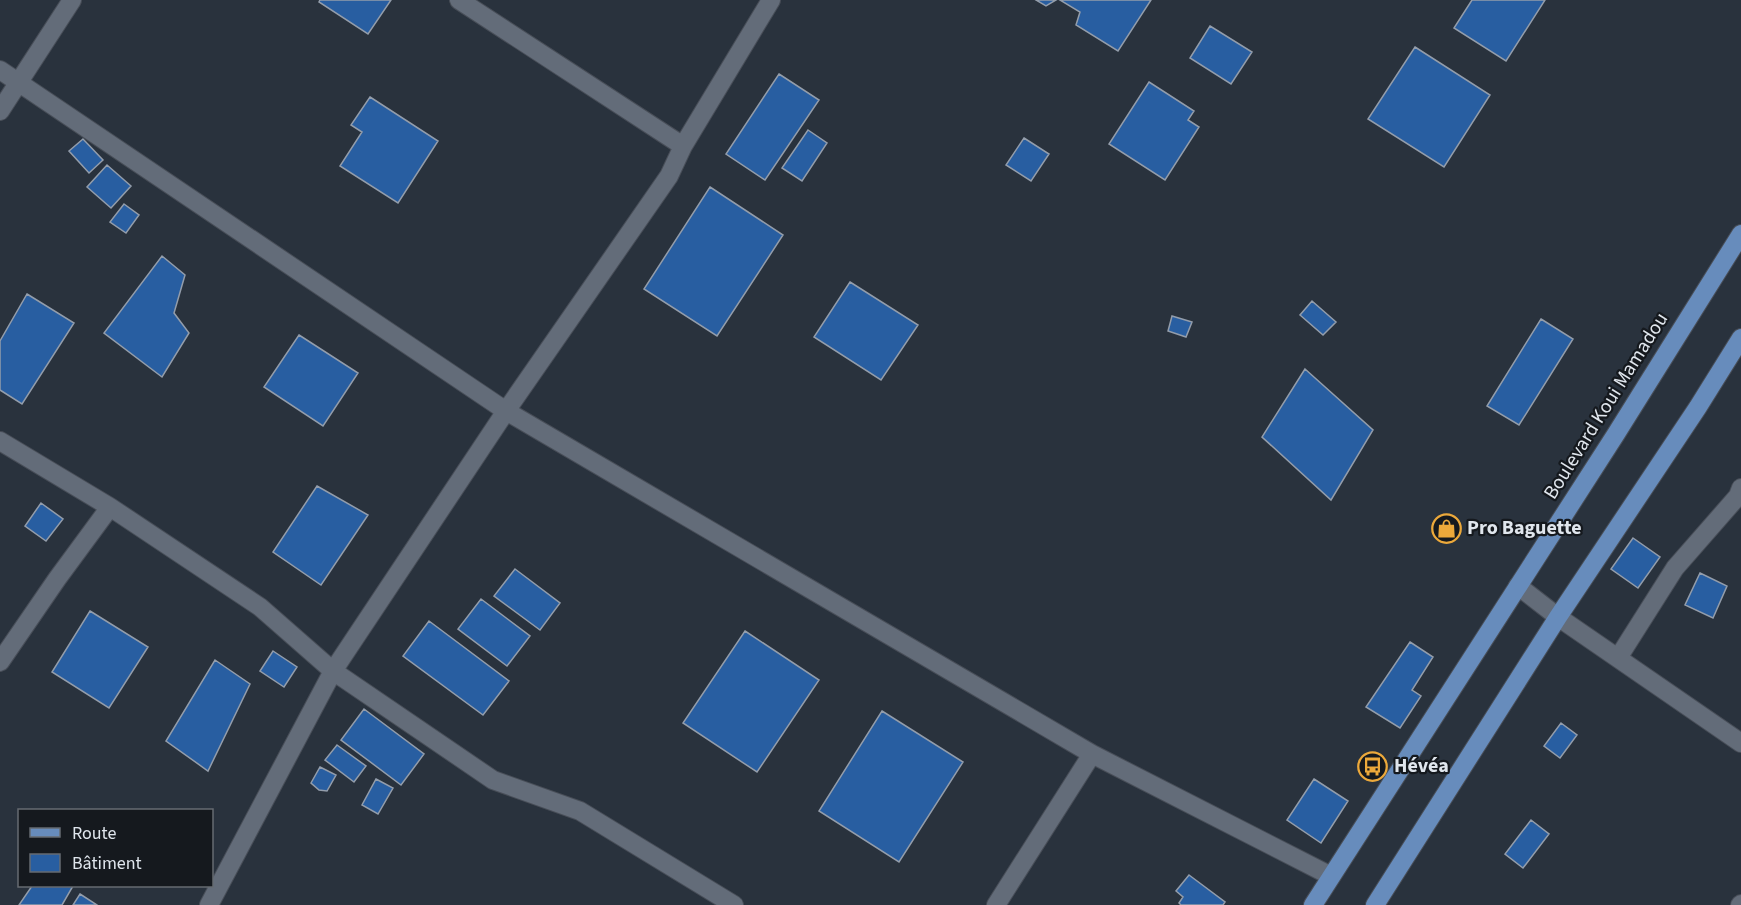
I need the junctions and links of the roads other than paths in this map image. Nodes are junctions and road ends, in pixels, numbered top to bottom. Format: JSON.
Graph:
{"nodes":[{"id":1,"x":72,"y":0,"type":"edge"},
{"id":2,"x":459,"y":0,"type":"edge"},
{"id":3,"x":771,"y":0,"type":"edge"},
{"id":4,"x":0,"y":69,"type":"edge"},
{"id":5,"x":19,"y":82,"type":"junction"},
{"id":6,"x":0,"y":111,"type":"edge"},
{"id":7,"x":683,"y":146,"type":"junction"},
{"id":8,"x":1741,"y":234,"type":"edge"},
{"id":9,"x":1741,"y":338,"type":"edge"},
{"id":10,"x":506,"y":411,"type":"junction"},
{"id":11,"x":0,"y":441,"type":"edge"},
{"id":12,"x":1741,"y":488,"type":"edge"},
{"id":13,"x":110,"y":507,"type":"junction"},
{"id":14,"x":1518,"y":585,"type":"junction"},
{"id":15,"x":1558,"y":617,"type":"junction"},
{"id":16,"x":1618,"y":658,"type":"junction"},
{"id":17,"x":0,"y":662,"type":"edge"},
{"id":18,"x":333,"y":671,"type":"junction"},
{"id":19,"x":1741,"y":743,"type":"edge"},
{"id":20,"x":1092,"y":754,"type":"junction"},
{"id":21,"x":1331,"y":876,"type":"junction"},
{"id":22,"x":209,"y":905,"type":"edge"},
{"id":23,"x":734,"y":905,"type":"edge"},
{"id":24,"x":996,"y":905,"type":"edge"},
{"id":25,"x":1313,"y":905,"type":"edge"},
{"id":26,"x":1375,"y":905,"type":"edge"}],
"edges":[{"from":1,"to":5,"type":"street"},
{"from":2,"to":7,"type":"street"},
{"from":3,"to":7,"type":"street"},
{"from":4,"to":5,"type":"street"},
{"from":5,"to":6,"type":"street"},
{"from":5,"to":10,"type":"street"},
{"from":7,"to":10,"type":"street"},
{"from":8,"to":14,"type":"main road","name":"Boulevard Koui Mamadou"},
{"from":9,"to":15,"type":"main road"},
{"from":10,"to":18,"type":"street"},
{"from":10,"to":20,"type":"street"},
{"from":11,"to":13,"type":"street"},
{"from":12,"to":16,"type":"street"},
{"from":13,"to":17,"type":"street"},
{"from":13,"to":18,"type":"street"},
{"from":14,"to":15,"type":"street"},
{"from":14,"to":21,"type":"main road","name":"Boulevard Koui Mamadou"},
{"from":15,"to":16,"type":"street"},
{"from":15,"to":26,"type":"main road"},
{"from":16,"to":19,"type":"street"},
{"from":18,"to":22,"type":"street"},
{"from":18,"to":23,"type":"street"},
{"from":20,"to":21,"type":"street"},
{"from":20,"to":24,"type":"street"},
{"from":21,"to":25,"type":"main road","name":"Boulevard Koui Mamadou"}]}
